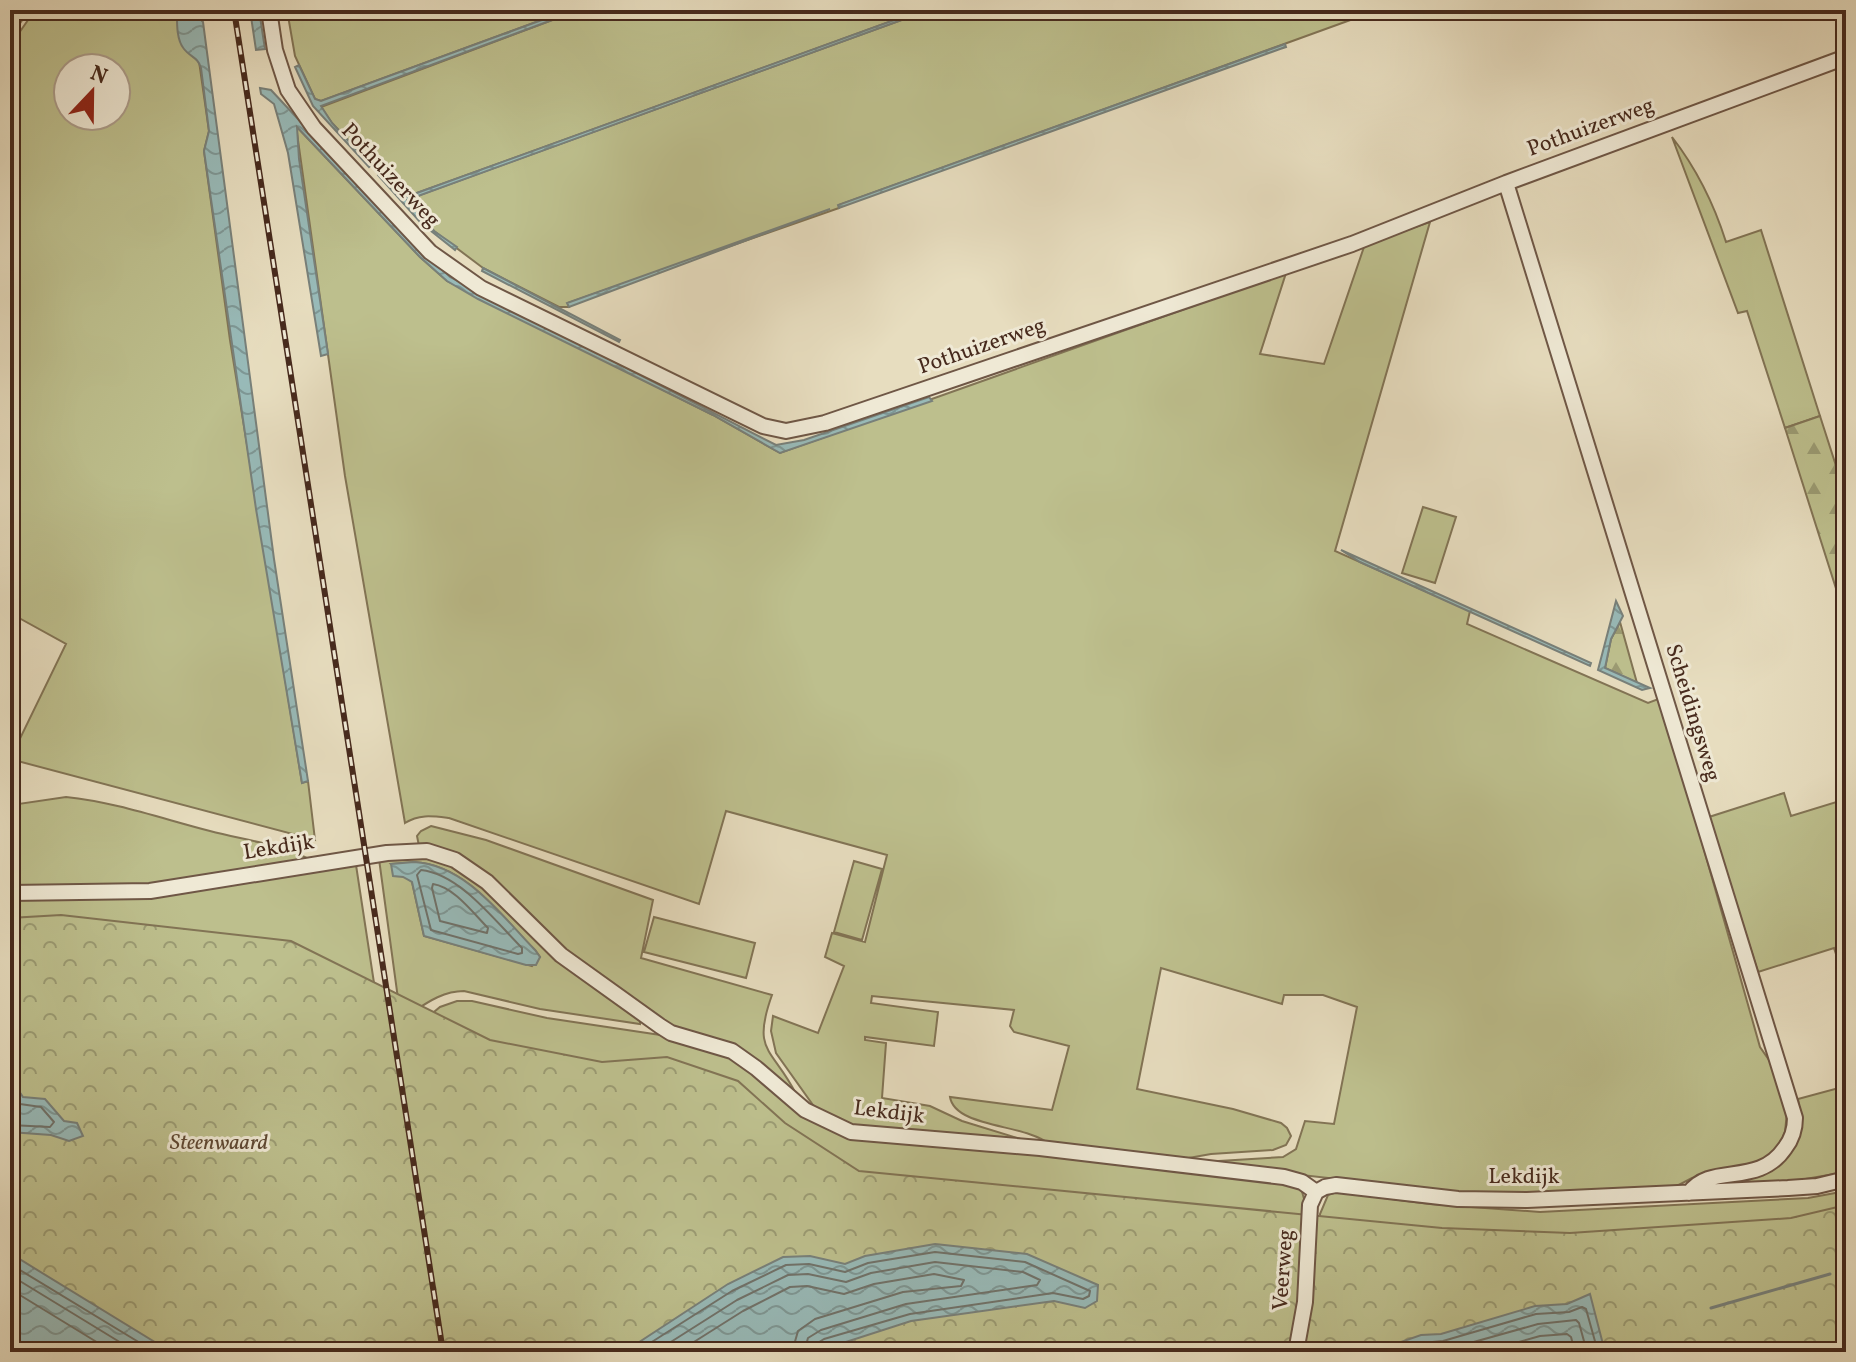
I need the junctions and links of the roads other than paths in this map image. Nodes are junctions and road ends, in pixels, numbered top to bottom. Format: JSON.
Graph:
{"nodes":[{"id":1,"x":269,"y":10,"type":"edge"},
{"id":2,"x":1846,"y":57,"type":"edge"},
{"id":3,"x":1506,"y":183,"type":"junction"},
{"id":4,"x":10,"y":893,"type":"edge"},
{"id":5,"x":1846,"y":1179,"type":"edge"},
{"id":6,"x":1316,"y":1192,"type":"junction"},
{"id":7,"x":1689,"y":1193,"type":"junction"},
{"id":8,"x":1296,"y":1352,"type":"edge"}],
"edges":[{"from":1,"to":3,"type":"street","name":"Pothuizerweg"},
{"from":2,"to":3,"type":"street","name":"Pothuizerweg"},
{"from":3,"to":7,"type":"street","name":"Scheidingsweg"},
{"from":4,"to":6,"type":"street","name":"Lekdijk"},
{"from":5,"to":7,"type":"street","name":"Lekdijk"},
{"from":6,"to":7,"type":"street","name":"Lekdijk"},
{"from":6,"to":8,"type":"street","name":"Veerweg"}]}
